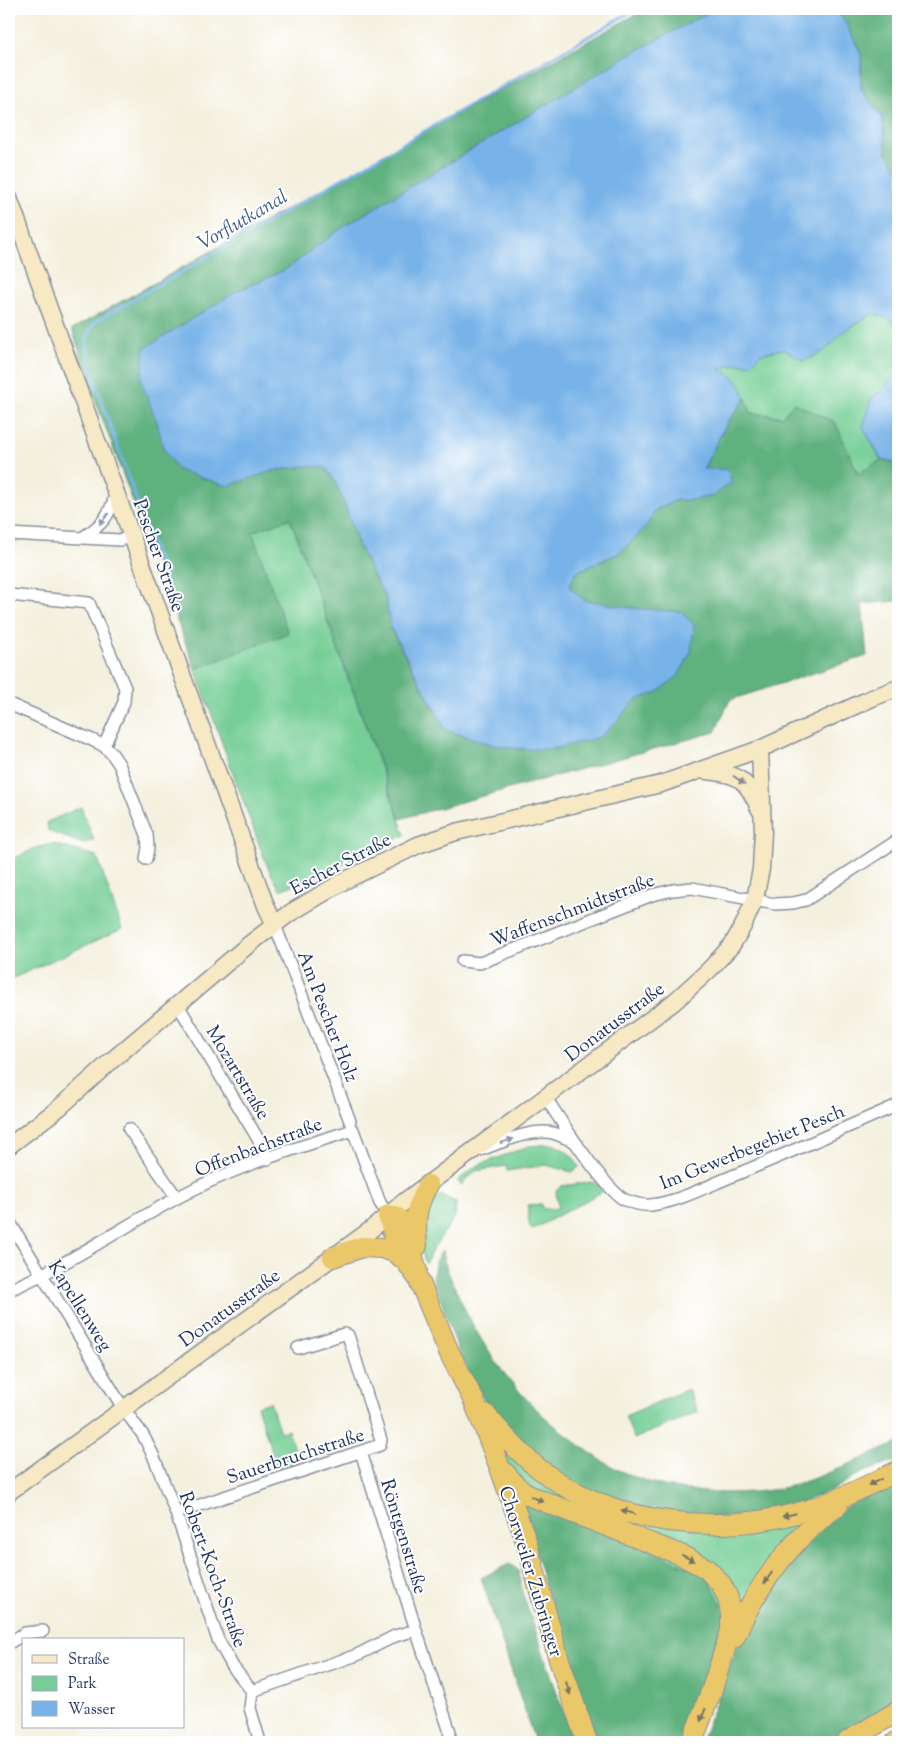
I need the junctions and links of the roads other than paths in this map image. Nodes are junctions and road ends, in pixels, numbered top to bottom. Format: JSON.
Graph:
{"nodes":[{"id":1,"x":9,"y":198,"type":"edge"},
{"id":2,"x":116,"y":493,"type":"junction"},
{"id":3,"x":9,"y":534,"type":"edge"},
{"id":4,"x":132,"y":537,"type":"junction"},
{"id":5,"x":82,"y":538,"type":"junction"},
{"id":6,"x":9,"y":595,"type":"edge"},
{"id":7,"x":898,"y":688,"type":"edge"},
{"id":8,"x":9,"y":704,"type":"edge"},
{"id":9,"x":104,"y":746,"type":"junction"},
{"id":10,"x":760,"y":748,"type":"junction"},
{"id":11,"x":699,"y":770,"type":"junction"},
{"id":12,"x":762,"y":814,"type":"junction"},
{"id":13,"x":897,"y":845,"type":"edge"},
{"id":14,"x":146,"y":859,"type":"dead end"},
{"id":15,"x":755,"y":899,"type":"junction"},
{"id":16,"x":274,"y":925,"type":"junction"},
{"id":17,"x":462,"y":961,"type":"dead end"},
{"id":18,"x":178,"y":1005,"type":"junction"},
{"id":19,"x":546,"y":1098,"type":"junction"},
{"id":20,"x":898,"y":1105,"type":"edge"},
{"id":21,"x":351,"y":1125,"type":"junction"},
{"id":22,"x":129,"y":1129,"type":"dead end"},
{"id":23,"x":576,"y":1143,"type":"junction"},
{"id":24,"x":9,"y":1146,"type":"edge"},
{"id":25,"x":471,"y":1153,"type":"junction"},
{"id":26,"x":268,"y":1159,"type":"junction"},
{"id":27,"x":428,"y":1185,"type":"junction"},
{"id":28,"x":177,"y":1198,"type":"junction"},
{"id":29,"x":388,"y":1215,"type":"junction"},
{"id":30,"x":9,"y":1221,"type":"edge"},
{"id":31,"x":333,"y":1257,"type":"junction"},
{"id":32,"x":405,"y":1260,"type":"junction"},
{"id":33,"x":42,"y":1276,"type":"junction"},
{"id":34,"x":418,"y":1278,"type":"junction"},
{"id":35,"x":9,"y":1290,"type":"edge"},
{"id":36,"x":298,"y":1348,"type":"dead end"},
{"id":37,"x":474,"y":1401,"type":"junction"},
{"id":38,"x":123,"y":1408,"type":"junction"},
{"id":39,"x":361,"y":1452,"type":"junction"},
{"id":40,"x":500,"y":1468,"type":"junction"},
{"id":41,"x":898,"y":1471,"type":"edge"},
{"id":42,"x":9,"y":1492,"type":"edge"},
{"id":43,"x":852,"y":1494,"type":"junction"},
{"id":44,"x":176,"y":1513,"type":"junction"},
{"id":45,"x":416,"y":1630,"type":"junction"},
{"id":46,"x":42,"y":1631,"type":"dead end"},
{"id":47,"x":9,"y":1643,"type":"edge"},
{"id":48,"x":252,"y":1691,"type":"junction"},
{"id":49,"x":711,"y":1692,"type":"junction"},
{"id":50,"x":898,"y":1711,"type":"edge"},
{"id":51,"x":260,"y":1742,"type":"edge"},
{"id":52,"x":448,"y":1742,"type":"edge"},
{"id":53,"x":587,"y":1742,"type":"edge"},
{"id":54,"x":692,"y":1742,"type":"edge"},
{"id":55,"x":847,"y":1742,"type":"edge"}],
"edges":[{"from":1,"to":2,"type":"main road","name":"Pescher Straße"},
{"from":2,"to":4,"type":"main road","name":"Pescher Straße"},
{"from":2,"to":5,"type":"street","one_way":true},
{"from":3,"to":5,"type":"street"},
{"from":4,"to":5,"type":"street"},
{"from":4,"to":16,"type":"main road","name":"Pescher Straße"},
{"from":6,"to":9,"type":"street"},
{"from":7,"to":10,"type":"main road","name":"Escher Straße"},
{"from":8,"to":9,"type":"street"},
{"from":9,"to":14,"type":"street"},
{"from":10,"to":11,"type":"main road","name":"Escher Straße"},
{"from":10,"to":12,"type":"main road","name":"Donatusstraße"},
{"from":11,"to":12,"type":"main road","name":"Donatusstraße","one_way":true},
{"from":11,"to":16,"type":"main road","name":"Escher Straße"},
{"from":12,"to":15,"type":"main road","name":"Donatusstraße"},
{"from":13,"to":15,"type":"street"},
{"from":15,"to":17,"type":"street","name":"Waffenschmidtstraße"},
{"from":15,"to":19,"type":"main road","name":"Donatusstraße"},
{"from":16,"to":18,"type":"main road","name":"Escher Straße"},
{"from":16,"to":21,"type":"street","name":"Am Pescher Holz"},
{"from":18,"to":24,"type":"main road","name":"Escher Straße"},
{"from":18,"to":26,"type":"street","name":"Mozartstraße"},
{"from":19,"to":23,"type":"street","name":"Im Gewerbegebiet Pesch"},
{"from":19,"to":25,"type":"main road","name":"Donatusstraße"},
{"from":20,"to":23,"type":"street","name":"Im Gewerbegebiet Pesch"},
{"from":21,"to":26,"type":"street","name":"Offenbachstraße"},
{"from":21,"to":29,"type":"street","name":"Am Pescher Holz"},
{"from":22,"to":28,"type":"street","name":"Offenbachstraße"},
{"from":25,"to":23,"type":"street","name":"Donatusstraße","one_way":true},
{"from":25,"to":27,"type":"main road","name":"Donatusstraße"},
{"from":26,"to":28,"type":"street","name":"Offenbachstraße"},
{"from":27,"to":29,"type":"main road","name":"Donatusstraße"},
{"from":27,"to":34,"type":"highway"},
{"from":28,"to":33,"type":"street","name":"Offenbachstraße"},
{"from":29,"to":31,"type":"main road","name":"Donatusstraße"},
{"from":29,"to":32,"type":"highway"},
{"from":29,"to":34,"type":"highway"},
{"from":30,"to":33,"type":"street","name":"Kapellenweg"},
{"from":31,"to":32,"type":"highway"},
{"from":31,"to":38,"type":"main road","name":"Donatusstraße"},
{"from":32,"to":34,"type":"highway","name":"Chorweiler Zubringer"},
{"from":33,"to":35,"type":"street","name":"Offenbachstraße"},
{"from":33,"to":38,"type":"street","name":"Kapellenweg"},
{"from":34,"to":37,"type":"highway","name":"Chorweiler Zubringer"},
{"from":36,"to":39,"type":"street","name":"Sauerbruchstraße"},
{"from":37,"to":40,"type":"highway","name":"Chorweiler Zubringer"},
{"from":43,"to":37,"type":"highway","name":"Chorweiler Zubringer","one_way":true},
{"from":38,"to":42,"type":"main road","name":"Donatusstraße"},
{"from":38,"to":44,"type":"street","name":"Robert-Koch-Straße"},
{"from":39,"to":44,"type":"street","name":"Sauerbruchstraße"},
{"from":39,"to":45,"type":"street","name":"Röntgenstraße"},
{"from":40,"to":49,"type":"highway","one_way":true},
{"from":40,"to":53,"type":"highway","name":"Chorweiler Zubringer","one_way":true},
{"from":41,"to":43,"type":"highway","name":"Chorweiler Zubringer","one_way":true},
{"from":43,"to":49,"type":"highway","one_way":true},
{"from":44,"to":48,"type":"street","name":"Robert-Koch-Straße"},
{"from":45,"to":48,"type":"street"},
{"from":45,"to":52,"type":"street","name":"Röntgenstraße"},
{"from":46,"to":47,"type":"street"},
{"from":48,"to":51,"type":"street"},
{"from":49,"to":54,"type":"highway","one_way":true},
{"from":50,"to":55,"type":"highway"}]}
